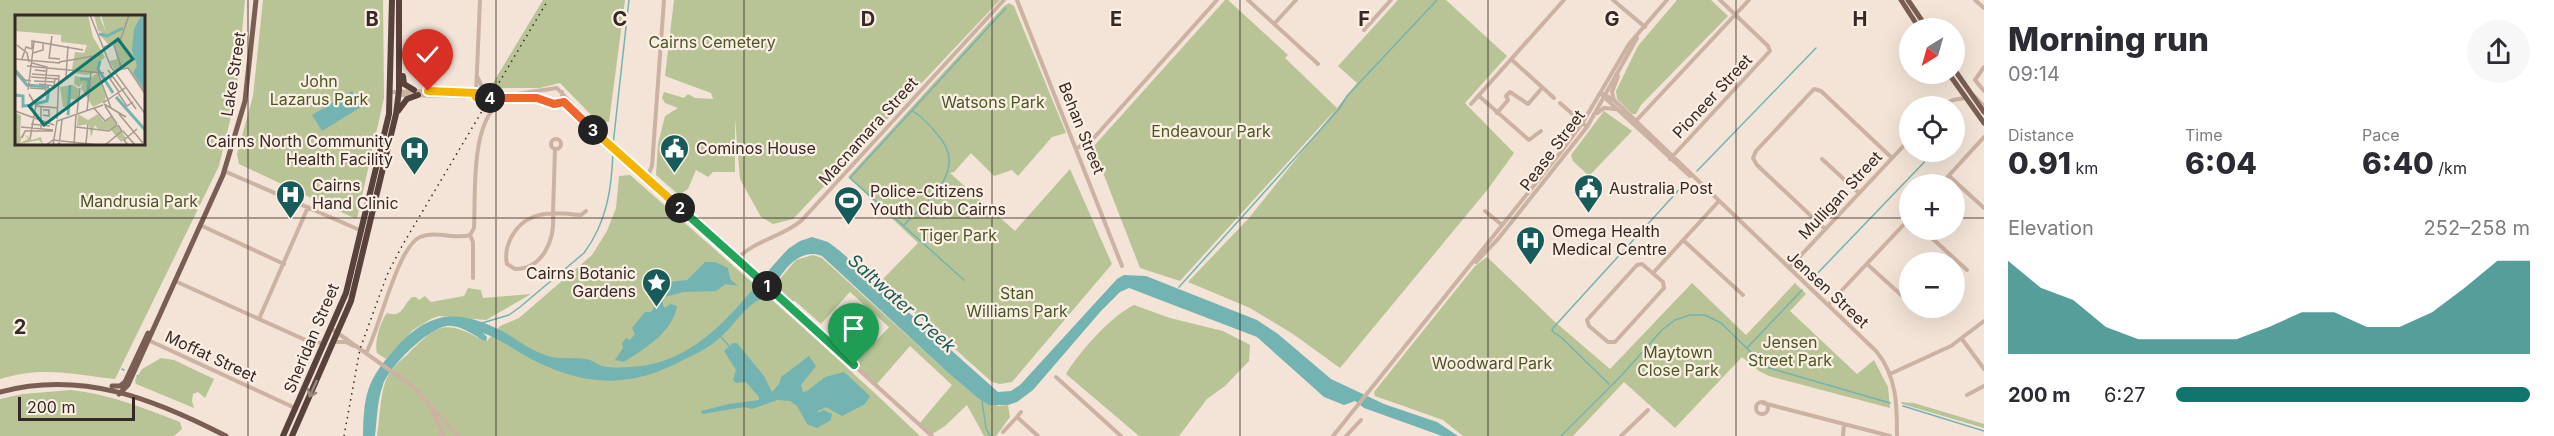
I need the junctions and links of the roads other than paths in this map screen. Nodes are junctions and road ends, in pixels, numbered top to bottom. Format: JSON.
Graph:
{"nodes":[{"id":1,"x":256,"y":0,"type":"edge"},
{"id":2,"x":392,"y":0,"type":"edge"},
{"id":3,"x":399,"y":0,"type":"edge"},
{"id":4,"x":480,"y":0,"type":"edge"},
{"id":5,"x":664,"y":0,"type":"edge"},
{"id":6,"x":1004,"y":0,"type":"edge"},
{"id":7,"x":1017,"y":0,"type":"edge"},
{"id":8,"x":1217,"y":0,"type":"edge"},
{"id":9,"x":1248,"y":0,"type":"edge"},
{"id":10,"x":1296,"y":0,"type":"edge"},
{"id":11,"x":1391,"y":0,"type":"edge"},
{"id":12,"x":1564,"y":0,"type":"edge"},
{"id":13,"x":1613,"y":0,"type":"edge"},
{"id":14,"x":1668,"y":0,"type":"edge"},
{"id":15,"x":1720,"y":0,"type":"edge"},
{"id":16,"x":1749,"y":0,"type":"edge"},
{"id":17,"x":1901,"y":0,"type":"edge"},
{"id":18,"x":1908,"y":0,"type":"edge"},
{"id":19,"x":1975,"y":0,"type":"edge"},
{"id":20,"x":1984,"y":8,"type":"edge"},
{"id":21,"x":1736,"y":15,"type":"junction"},
{"id":22,"x":1913,"y":18,"type":"edge"},
{"id":23,"x":1920,"y":18,"type":"edge"},
{"id":24,"x":1274,"y":24,"type":"junction"},
{"id":25,"x":1645,"y":27,"type":"junction"},
{"id":26,"x":1364,"y":30,"type":"dead end"},
{"id":27,"x":1638,"y":34,"type":"junction"},
{"id":28,"x":1511,"y":59,"type":"junction"},
{"id":29,"x":399,"y":61,"type":"junction"},
{"id":30,"x":1318,"y":64,"type":"dead end"},
{"id":31,"x":1622,"y":67,"type":"junction"},
{"id":32,"x":1984,"y":67,"type":"edge"},
{"id":33,"x":478,"y":77,"type":"junction"},
{"id":34,"x":1955,"y":84,"type":"edge"},
{"id":35,"x":1964,"y":84,"type":"edge"},
{"id":36,"x":1542,"y":88,"type":"junction"},
{"id":37,"x":550,"y":89,"type":"junction"},
{"id":38,"x":1960,"y":91,"type":"junction"},
{"id":39,"x":1984,"y":91,"type":"edge"},
{"id":40,"x":561,"y":92,"type":"junction"},
{"id":41,"x":396,"y":93,"type":"junction"},
{"id":42,"x":416,"y":93,"type":"junction"},
{"id":43,"x":1970,"y":93,"type":"junction"},
{"id":44,"x":490,"y":94,"type":"junction"},
{"id":45,"x":476,"y":95,"type":"junction"},
{"id":46,"x":1603,"y":95,"type":"junction"},
{"id":47,"x":1479,"y":96,"type":"junction"},
{"id":48,"x":1956,"y":96,"type":"edge"},
{"id":49,"x":1964,"y":96,"type":"edge"},
{"id":50,"x":485,"y":98,"type":"junction"},
{"id":51,"x":506,"y":98,"type":"junction"},
{"id":52,"x":1554,"y":98,"type":"dead end"},
{"id":53,"x":1965,"y":98,"type":"edge"},
{"id":54,"x":1614,"y":100,"type":"junction"},
{"id":55,"x":548,"y":101,"type":"junction"},
{"id":56,"x":560,"y":102,"type":"junction"},
{"id":57,"x":1560,"y":103,"type":"dead end"},
{"id":58,"x":1471,"y":104,"type":"dead end"},
{"id":59,"x":1984,"y":106,"type":"edge"},
{"id":60,"x":576,"y":107,"type":"junction"},
{"id":61,"x":1618,"y":111,"type":"junction"},
{"id":62,"x":1984,"y":112,"type":"edge"},
{"id":63,"x":1497,"y":113,"type":"junction"},
{"id":64,"x":396,"y":114,"type":"junction"},
{"id":65,"x":490,"y":116,"type":"junction"},
{"id":66,"x":1594,"y":116,"type":"junction"},
{"id":67,"x":1634,"y":122,"type":"junction"},
{"id":68,"x":1582,"y":123,"type":"junction"},
{"id":69,"x":1984,"y":123,"type":"edge"},
{"id":70,"x":1587,"y":127,"type":"junction"},
{"id":71,"x":591,"y":128,"type":"junction"},
{"id":72,"x":1540,"y":131,"type":"dead end"},
{"id":73,"x":588,"y":135,"type":"dead end"},
{"id":74,"x":1984,"y":137,"type":"edge"},
{"id":75,"x":605,"y":140,"type":"junction"},
{"id":76,"x":1982,"y":143,"type":"edge"},
{"id":77,"x":1077,"y":148,"type":"junction"},
{"id":78,"x":555,"y":149,"type":"dead end"},
{"id":79,"x":1899,"y":151,"type":"edge"},
{"id":80,"x":1671,"y":157,"type":"junction"},
{"id":81,"x":1893,"y":158,"type":"junction"},
{"id":82,"x":1822,"y":159,"type":"dead end"},
{"id":83,"x":224,"y":171,"type":"junction"},
{"id":84,"x":1951,"y":174,"type":"edge"},
{"id":85,"x":647,"y":178,"type":"junction"},
{"id":86,"x":1965,"y":191,"type":"edge"},
{"id":87,"x":1859,"y":193,"type":"junction"},
{"id":88,"x":1718,"y":202,"type":"junction"},
{"id":89,"x":308,"y":207,"type":"junction"},
{"id":90,"x":1984,"y":208,"type":"edge"},
{"id":91,"x":1485,"y":211,"type":"dead end"},
{"id":92,"x":586,"y":212,"type":"dead end"},
{"id":93,"x":553,"y":214,"type":"junction"},
{"id":94,"x":200,"y":225,"type":"junction"},
{"id":95,"x":1502,"y":225,"type":"junction"},
{"id":96,"x":1825,"y":229,"type":"junction"},
{"id":97,"x":1899,"y":230,"type":"edge"},
{"id":98,"x":365,"y":232,"type":"junction"},
{"id":99,"x":470,"y":235,"type":"junction"},
{"id":100,"x":1683,"y":240,"type":"junction"},
{"id":101,"x":1934,"y":240,"type":"edge"},
{"id":102,"x":736,"y":260,"type":"junction"},
{"id":103,"x":284,"y":264,"type":"junction"},
{"id":104,"x":1867,"y":264,"type":"junction"},
{"id":105,"x":1122,"y":266,"type":"dead end"},
{"id":106,"x":1788,"y":268,"type":"junction"},
{"id":107,"x":1469,"y":269,"type":"junction"},
{"id":108,"x":1967,"y":270,"type":"dead end"},
{"id":109,"x":1653,"y":272,"type":"junction"},
{"id":110,"x":472,"y":278,"type":"dead end"},
{"id":111,"x":175,"y":280,"type":"junction"},
{"id":112,"x":1899,"y":293,"type":"edge"},
{"id":113,"x":1743,"y":296,"type":"dead end"},
{"id":114,"x":1828,"y":305,"type":"junction"},
{"id":115,"x":259,"y":318,"type":"junction"},
{"id":116,"x":1984,"y":321,"type":"edge"},
{"id":117,"x":332,"y":328,"type":"junction"},
{"id":118,"x":339,"y":332,"type":"junction"},
{"id":119,"x":147,"y":339,"type":"junction"},
{"id":120,"x":1962,"y":339,"type":"junction"},
{"id":121,"x":310,"y":342,"type":"junction"},
{"id":122,"x":335,"y":342,"type":"junction"},
{"id":123,"x":326,"y":343,"type":"junction"},
{"id":124,"x":360,"y":349,"type":"junction"},
{"id":125,"x":321,"y":353,"type":"junction"},
{"id":126,"x":366,"y":353,"type":"junction"},
{"id":127,"x":1984,"y":369,"type":"edge"},
{"id":128,"x":1890,"y":374,"type":"junction"},
{"id":129,"x":1056,"y":377,"type":"dead end"},
{"id":130,"x":57,"y":384,"type":"junction"},
{"id":131,"x":1984,"y":386,"type":"edge"},
{"id":132,"x":0,"y":392,"type":"edge"},
{"id":133,"x":121,"y":393,"type":"junction"},
{"id":134,"x":1967,"y":394,"type":"dead end"},
{"id":135,"x":1763,"y":403,"type":"junction"},
{"id":136,"x":429,"y":405,"type":"junction"},
{"id":137,"x":1775,"y":405,"type":"junction"},
{"id":138,"x":296,"y":408,"type":"junction"},
{"id":139,"x":1768,"y":409,"type":"junction"},
{"id":140,"x":1648,"y":410,"type":"dead end"},
{"id":141,"x":1021,"y":412,"type":"dead end"},
{"id":142,"x":1017,"y":417,"type":"junction"},
{"id":143,"x":1361,"y":420,"type":"dead end"},
{"id":144,"x":1844,"y":424,"type":"junction"},
{"id":145,"x":450,"y":426,"type":"junction"},
{"id":146,"x":1003,"y":432,"type":"dead end"},
{"id":147,"x":225,"y":435,"type":"edge"},
{"id":148,"x":441,"y":435,"type":"edge"},
{"id":149,"x":283,"y":436,"type":"edge"},
{"id":150,"x":292,"y":436,"type":"edge"},
{"id":151,"x":458,"y":436,"type":"edge"},
{"id":152,"x":932,"y":436,"type":"edge"},
{"id":153,"x":1038,"y":436,"type":"edge"},
{"id":154,"x":1121,"y":436,"type":"edge"},
{"id":155,"x":1334,"y":436,"type":"edge"},
{"id":156,"x":1346,"y":436,"type":"edge"},
{"id":157,"x":1621,"y":436,"type":"edge"},
{"id":158,"x":1843,"y":436,"type":"edge"},
{"id":159,"x":1890,"y":436,"type":"edge"},
{"id":160,"x":1898,"y":436,"type":"edge"}],
"edges":[{"from":1,"to":83,"type":"main road","name":"Lake Street"},
{"from":2,"to":41,"type":"highway","name":"Sheridan Street"},
{"from":3,"to":29,"type":"highway","name":"Sheridan Street"},
{"from":4,"to":33,"type":"street"},
{"from":5,"to":85,"type":"street"},
{"from":6,"to":102,"type":"street","name":"Macnamara Street"},
{"from":7,"to":77,"type":"street","name":"Behan Street"},
{"from":8,"to":77,"type":"street"},
{"from":9,"to":24,"type":"street"},
{"from":10,"to":24,"type":"street"},
{"from":11,"to":26,"type":"street"},
{"from":12,"to":28,"type":"street"},
{"from":13,"to":25,"type":"street"},
{"from":14,"to":25,"type":"street","name":"Pease Street"},
{"from":15,"to":21,"type":"street","name":"Pioneer Street"},
{"from":16,"to":21,"type":"street"},
{"from":17,"to":22,"type":"main road"},
{"from":18,"to":23,"type":"main road"},
{"from":19,"to":20,"type":"street"},
{"from":21,"to":67,"type":"street"},
{"from":21,"to":80,"type":"street","name":"Pioneer Street"},
{"from":24,"to":30,"type":"street"},
{"from":25,"to":27,"type":"street","name":"Pease Street"},
{"from":27,"to":31,"type":"street","name":"Pease Street"},
{"from":27,"to":46,"type":"street","name":"Pease Street"},
{"from":28,"to":36,"type":"street"},
{"from":28,"to":47,"type":"street"},
{"from":29,"to":41,"type":"highway","name":"Sheridan Street"},
{"from":29,"to":42,"type":"highway"},
{"from":31,"to":46,"type":"street","name":"Pease Street"},
{"from":31,"to":54,"type":"street"},
{"from":32,"to":39,"type":"street"},
{"from":33,"to":44,"type":"street"},
{"from":33,"to":45,"type":"street"},
{"from":34,"to":38,"type":"main road"},
{"from":35,"to":43,"type":"main road"},
{"from":36,"to":52,"type":"street"},
{"from":36,"to":63,"type":"street"},
{"from":37,"to":40,"type":"street"},
{"from":37,"to":44,"type":"street"},
{"from":37,"to":55,"type":"street"},
{"from":38,"to":48,"type":"street"},
{"from":38,"to":49,"type":"main road"},
{"from":40,"to":56,"type":"street"},
{"from":40,"to":60,"type":"street"},
{"from":41,"to":42,"type":"street"},
{"from":41,"to":64,"type":"highway","name":"Sheridan Street"},
{"from":41,"to":98,"type":"highway","name":"Sheridan Street"},
{"from":42,"to":45,"type":"street"},
{"from":42,"to":64,"type":"highway"},
{"from":43,"to":59,"type":"street"},
{"from":43,"to":62,"type":"main road"},
{"from":44,"to":45,"type":"street"},
{"from":45,"to":50,"type":"street"},
{"from":46,"to":54,"type":"street","name":"Jensen Street"},
{"from":46,"to":61,"type":"street","name":"Jensen Street"},
{"from":46,"to":66,"type":"street","name":"Pease Street"},
{"from":46,"to":68,"type":"street","name":"Pease Street"},
{"from":47,"to":58,"type":"street"},
{"from":47,"to":63,"type":"street"},
{"from":50,"to":51,"type":"street"},
{"from":50,"to":65,"type":"street"},
{"from":51,"to":55,"type":"street"},
{"from":51,"to":65,"type":"street"},
{"from":53,"to":69,"type":"main road"},
{"from":54,"to":67,"type":"street","name":"Jensen Street"},
{"from":55,"to":56,"type":"street"},
{"from":56,"to":71,"type":"street"},
{"from":57,"to":68,"type":"street"},
{"from":60,"to":71,"type":"street"},
{"from":60,"to":75,"type":"street"},
{"from":61,"to":66,"type":"street"},
{"from":61,"to":67,"type":"street","name":"Jensen Street"},
{"from":63,"to":72,"type":"street"},
{"from":64,"to":98,"type":"highway","name":"Sheridan Street"},
{"from":65,"to":99,"type":"street"},
{"from":66,"to":70,"type":"street","name":"Pease Street"},
{"from":67,"to":80,"type":"street","name":"Jensen Street"},
{"from":68,"to":70,"type":"street"},
{"from":68,"to":95,"type":"street","name":"Pease Street"},
{"from":70,"to":107,"type":"street","name":"Pease Street"},
{"from":71,"to":73,"type":"street"},
{"from":71,"to":75,"type":"street"},
{"from":74,"to":76,"type":"street"},
{"from":75,"to":85,"type":"street"},
{"from":76,"to":84,"type":"street"},
{"from":77,"to":105,"type":"street","name":"Behan Street"},
{"from":78,"to":93,"type":"street"},
{"from":79,"to":81,"type":"street","name":"Mulligan Street"},
{"from":80,"to":88,"type":"street","name":"Jensen Street"},
{"from":81,"to":87,"type":"street","name":"Mulligan Street"},
{"from":81,"to":96,"type":"street"},
{"from":82,"to":87,"type":"street"},
{"from":83,"to":89,"type":"street"},
{"from":83,"to":94,"type":"main road","name":"Lake Street"},
{"from":85,"to":102,"type":"street"},
{"from":86,"to":90,"type":"street"},
{"from":87,"to":96,"type":"street","name":"Mulligan Street"},
{"from":88,"to":100,"type":"street"},
{"from":88,"to":106,"type":"street","name":"Jensen Street"},
{"from":89,"to":98,"type":"street"},
{"from":89,"to":103,"type":"street"},
{"from":91,"to":95,"type":"street"},
{"from":92,"to":93,"type":"street"},
{"from":93,"to":93,"type":"street"},
{"from":94,"to":103,"type":"street"},
{"from":94,"to":111,"type":"main road","name":"Lake Street"},
{"from":95,"to":107,"type":"street","name":"Pease Street"},
{"from":96,"to":106,"type":"street","name":"Mulligan Street"},
{"from":97,"to":104,"type":"street"},
{"from":98,"to":117,"type":"highway","name":"Sheridan Street"},
{"from":98,"to":118,"type":"highway","name":"Sheridan Street"},
{"from":99,"to":110,"type":"street"},
{"from":99,"to":126,"type":"street"},
{"from":100,"to":109,"type":"street"},
{"from":100,"to":113,"type":"street"},
{"from":101,"to":108,"type":"street"},
{"from":102,"to":152,"type":"street"},
{"from":103,"to":115,"type":"street"},
{"from":104,"to":112,"type":"street"},
{"from":104,"to":114,"type":"street"},
{"from":106,"to":114,"type":"street","name":"Jensen Street"},
{"from":107,"to":155,"type":"street","name":"Pease Street"},
{"from":109,"to":109,"type":"street"},
{"from":111,"to":115,"type":"street"},
{"from":111,"to":119,"type":"main road","name":"Lake Street"},
{"from":114,"to":128,"type":"street","name":"Jensen Street"},
{"from":115,"to":121,"type":"street"},
{"from":116,"to":120,"type":"street"},
{"from":117,"to":118,"type":"street"},
{"from":117,"to":123,"type":"highway","name":"Sheridan Street"},
{"from":118,"to":122,"type":"highway","name":"Sheridan Street"},
{"from":118,"to":124,"type":"street"},
{"from":119,"to":130,"type":"main road","name":"Lake Street"},
{"from":119,"to":133,"type":"main road","name":"Lake Street"},
{"from":119,"to":138,"type":"street","name":"Moffat Street"},
{"from":120,"to":127,"type":"street"},
{"from":120,"to":128,"type":"street"},
{"from":121,"to":123,"type":"street"},
{"from":121,"to":125,"type":"street"},
{"from":122,"to":124,"type":"street"},
{"from":122,"to":150,"type":"highway","name":"Sheridan Street","one_way":true},
{"from":123,"to":125,"type":"highway","name":"Sheridan Street"},
{"from":124,"to":126,"type":"street"},
{"from":125,"to":138,"type":"highway","name":"Sheridan Street"},
{"from":126,"to":136,"type":"street"},
{"from":128,"to":160,"type":"street","name":"Jensen Street"},
{"from":129,"to":154,"type":"street"},
{"from":130,"to":132,"type":"main road"},
{"from":130,"to":133,"type":"main road"},
{"from":131,"to":134,"type":"street"},
{"from":133,"to":147,"type":"main road"},
{"from":135,"to":137,"type":"street"},
{"from":135,"to":139,"type":"street"},
{"from":135,"to":139,"type":"street"},
{"from":136,"to":145,"type":"street"},
{"from":136,"to":148,"type":"street"},
{"from":137,"to":139,"type":"street"},
{"from":137,"to":144,"type":"street"},
{"from":138,"to":149,"type":"highway","name":"Sheridan Street"},
{"from":140,"to":157,"type":"street"},
{"from":141,"to":142,"type":"street"},
{"from":142,"to":146,"type":"street"},
{"from":142,"to":153,"type":"street"},
{"from":143,"to":156,"type":"street"},
{"from":144,"to":158,"type":"street"},
{"from":144,"to":159,"type":"street"},
{"from":145,"to":148,"type":"street"},
{"from":145,"to":151,"type":"street"}]}
